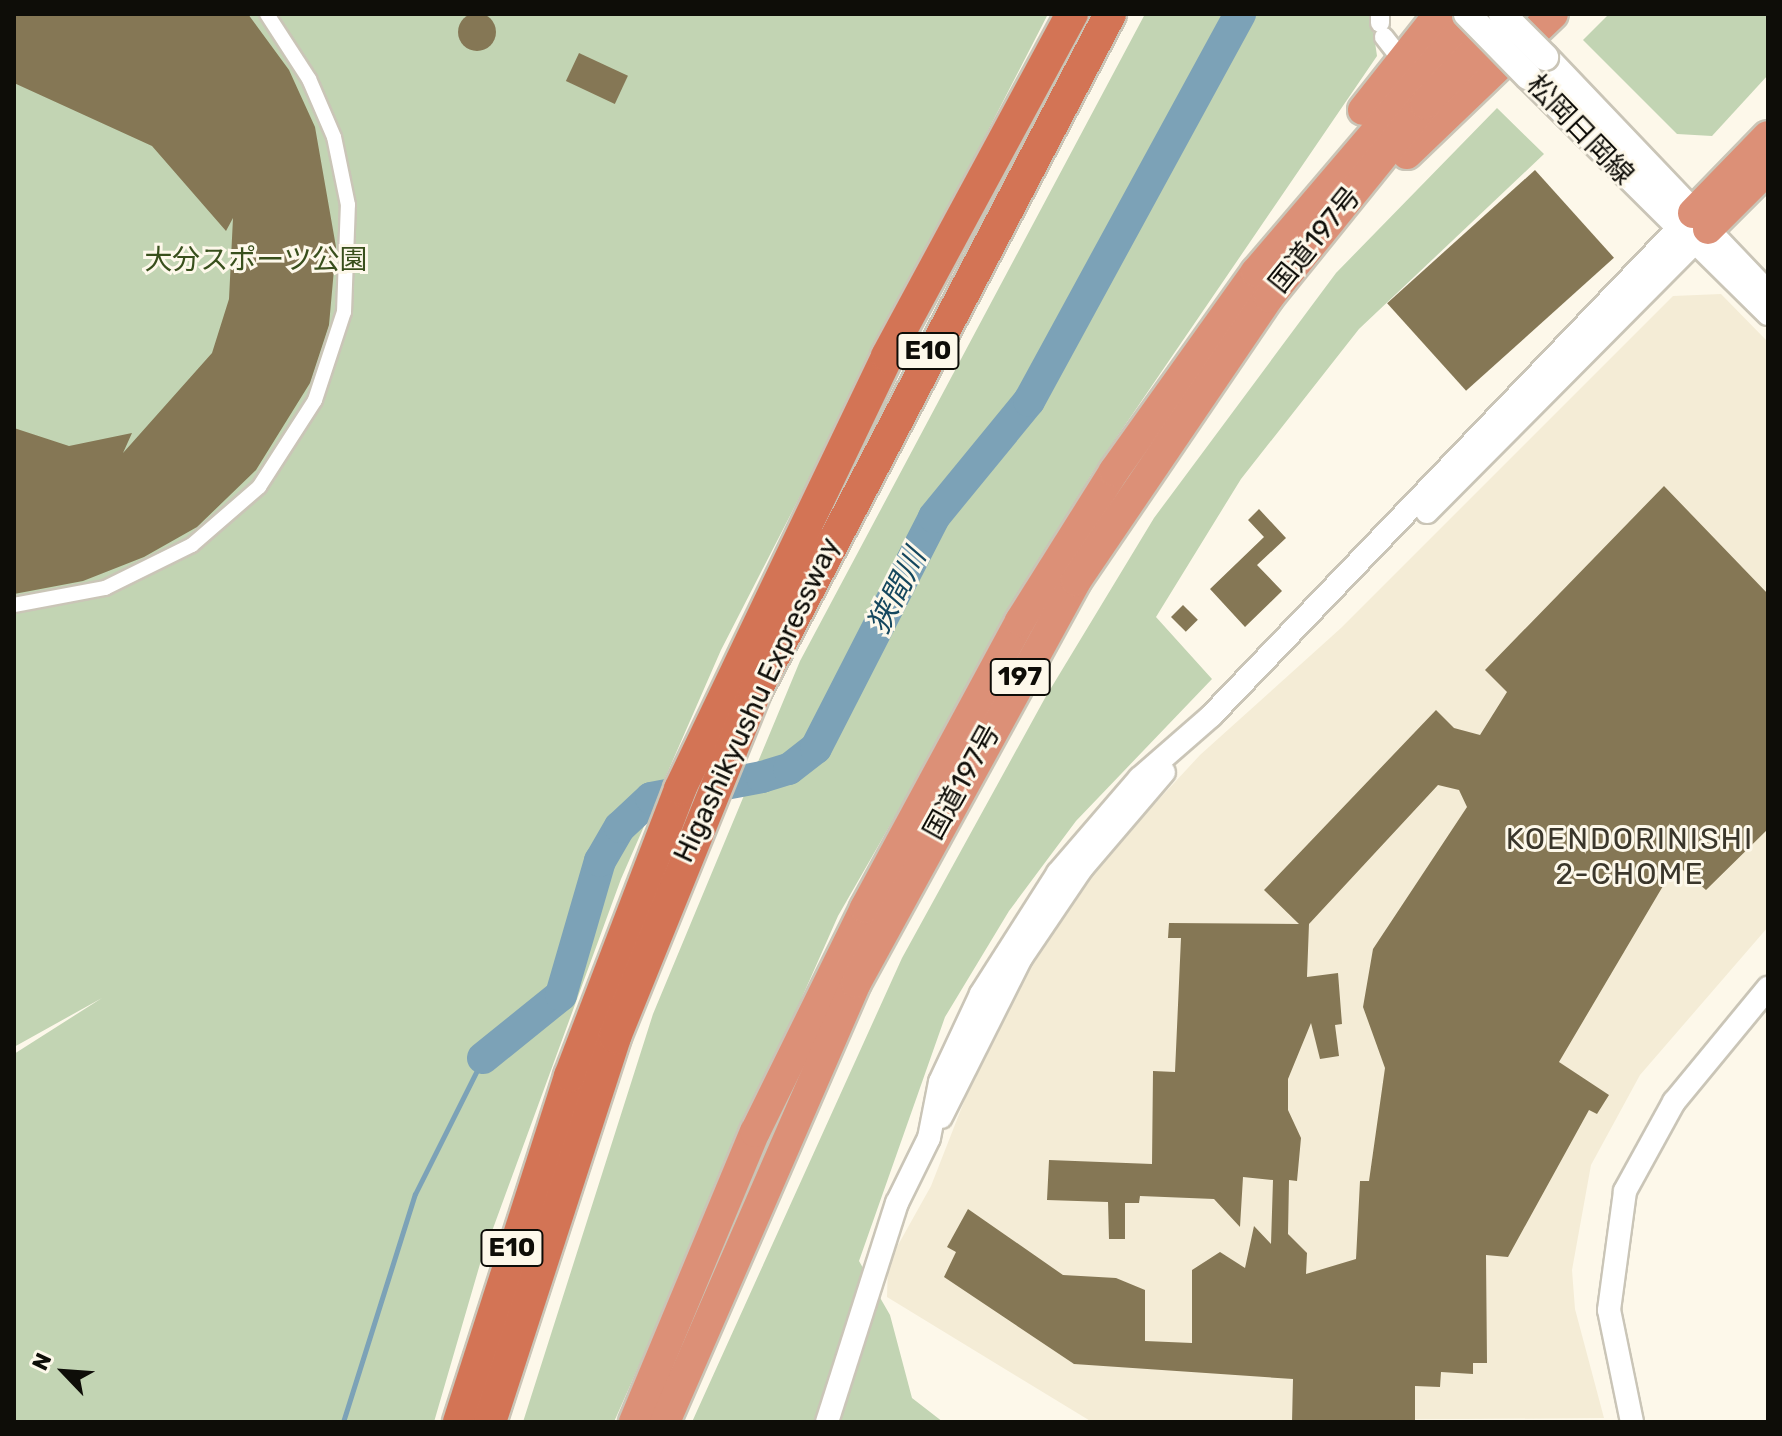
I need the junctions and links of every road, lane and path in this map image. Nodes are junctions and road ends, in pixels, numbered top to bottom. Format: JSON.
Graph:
{"nodes":[{"id":1,"x":267,"y":14,"type":"edge"},
{"id":2,"x":1072,"y":14,"type":"edge"},
{"id":3,"x":1110,"y":14,"type":"edge"},
{"id":4,"x":1439,"y":14,"type":"edge"},
{"id":5,"x":1467,"y":14,"type":"edge"},
{"id":6,"x":1476,"y":14,"type":"edge"},
{"id":7,"x":1502,"y":14,"type":"edge"},
{"id":8,"x":1511,"y":14,"type":"edge"},
{"id":9,"x":1553,"y":14,"type":"edge"},
{"id":10,"x":1386,"y":33,"type":"edge"},
{"id":11,"x":1536,"y":66,"type":"junction"},
{"id":12,"x":1768,"y":136,"type":"edge"},
{"id":13,"x":1768,"y":169,"type":"edge"},
{"id":14,"x":1694,"y":228,"type":"junction"},
{"id":15,"x":1256,"y":272,"type":"junction"},
{"id":16,"x":1768,"y":292,"type":"edge"},
{"id":17,"x":1768,"y":314,"type":"edge"},
{"id":18,"x":1128,"y":497,"type":"junction"},
{"id":19,"x":14,"y":605,"type":"edge"},
{"id":20,"x":741,"y":690,"type":"junction"},
{"id":21,"x":1768,"y":988,"type":"edge"},
{"id":22,"x":585,"y":1079,"type":"junction"},
{"id":23,"x":1629,"y":1421,"type":"edge"},
{"id":24,"x":459,"y":1422,"type":"edge"},
{"id":25,"x":490,"y":1422,"type":"edge"},
{"id":26,"x":634,"y":1422,"type":"edge"},
{"id":27,"x":665,"y":1422,"type":"edge"},
{"id":28,"x":827,"y":1422,"type":"edge"}],
"edges":[{"from":1,"to":19,"type":"street"},
{"from":2,"to":20,"type":"highway","name":"Higashikyushu Expressway","number":"E10"},
{"from":3,"to":20,"type":"highway","name":"Higashikyushu Expressway","number":"E10"},
{"from":4,"to":10,"type":"highway"},
{"from":5,"to":11,"type":"main road","name":"松岡日岡線","bridge":true},
{"from":6,"to":15,"type":"highway","name":"国道197号","number":"197"},
{"from":7,"to":11,"type":"main road","name":"松岡日岡線","bridge":true},
{"from":8,"to":18,"type":"highway","name":"国道197号","number":"197"},
{"from":9,"to":18,"type":"highway"},
{"from":10,"to":15,"type":"highway"},
{"from":11,"to":14,"type":"main road","name":"松岡日岡線"},
{"from":12,"to":14,"type":"highway"},
{"from":13,"to":14,"type":"highway"},
{"from":14,"to":16,"type":"street"},
{"from":14,"to":17,"type":"street"},
{"from":14,"to":28,"type":"street"},
{"from":15,"to":26,"type":"highway","name":"国道197号","number":"197"},
{"from":18,"to":27,"type":"highway","name":"国道197号","number":"197"},
{"from":20,"to":22,"type":"highway","name":"Higashikyushu Expressway","number":"E10"},
{"from":21,"to":23,"type":"street"},
{"from":22,"to":24,"type":"highway","name":"Higashikyushu Expressway","number":"E10"},
{"from":22,"to":25,"type":"highway","name":"Higashikyushu Expressway","number":"E10"}]}
